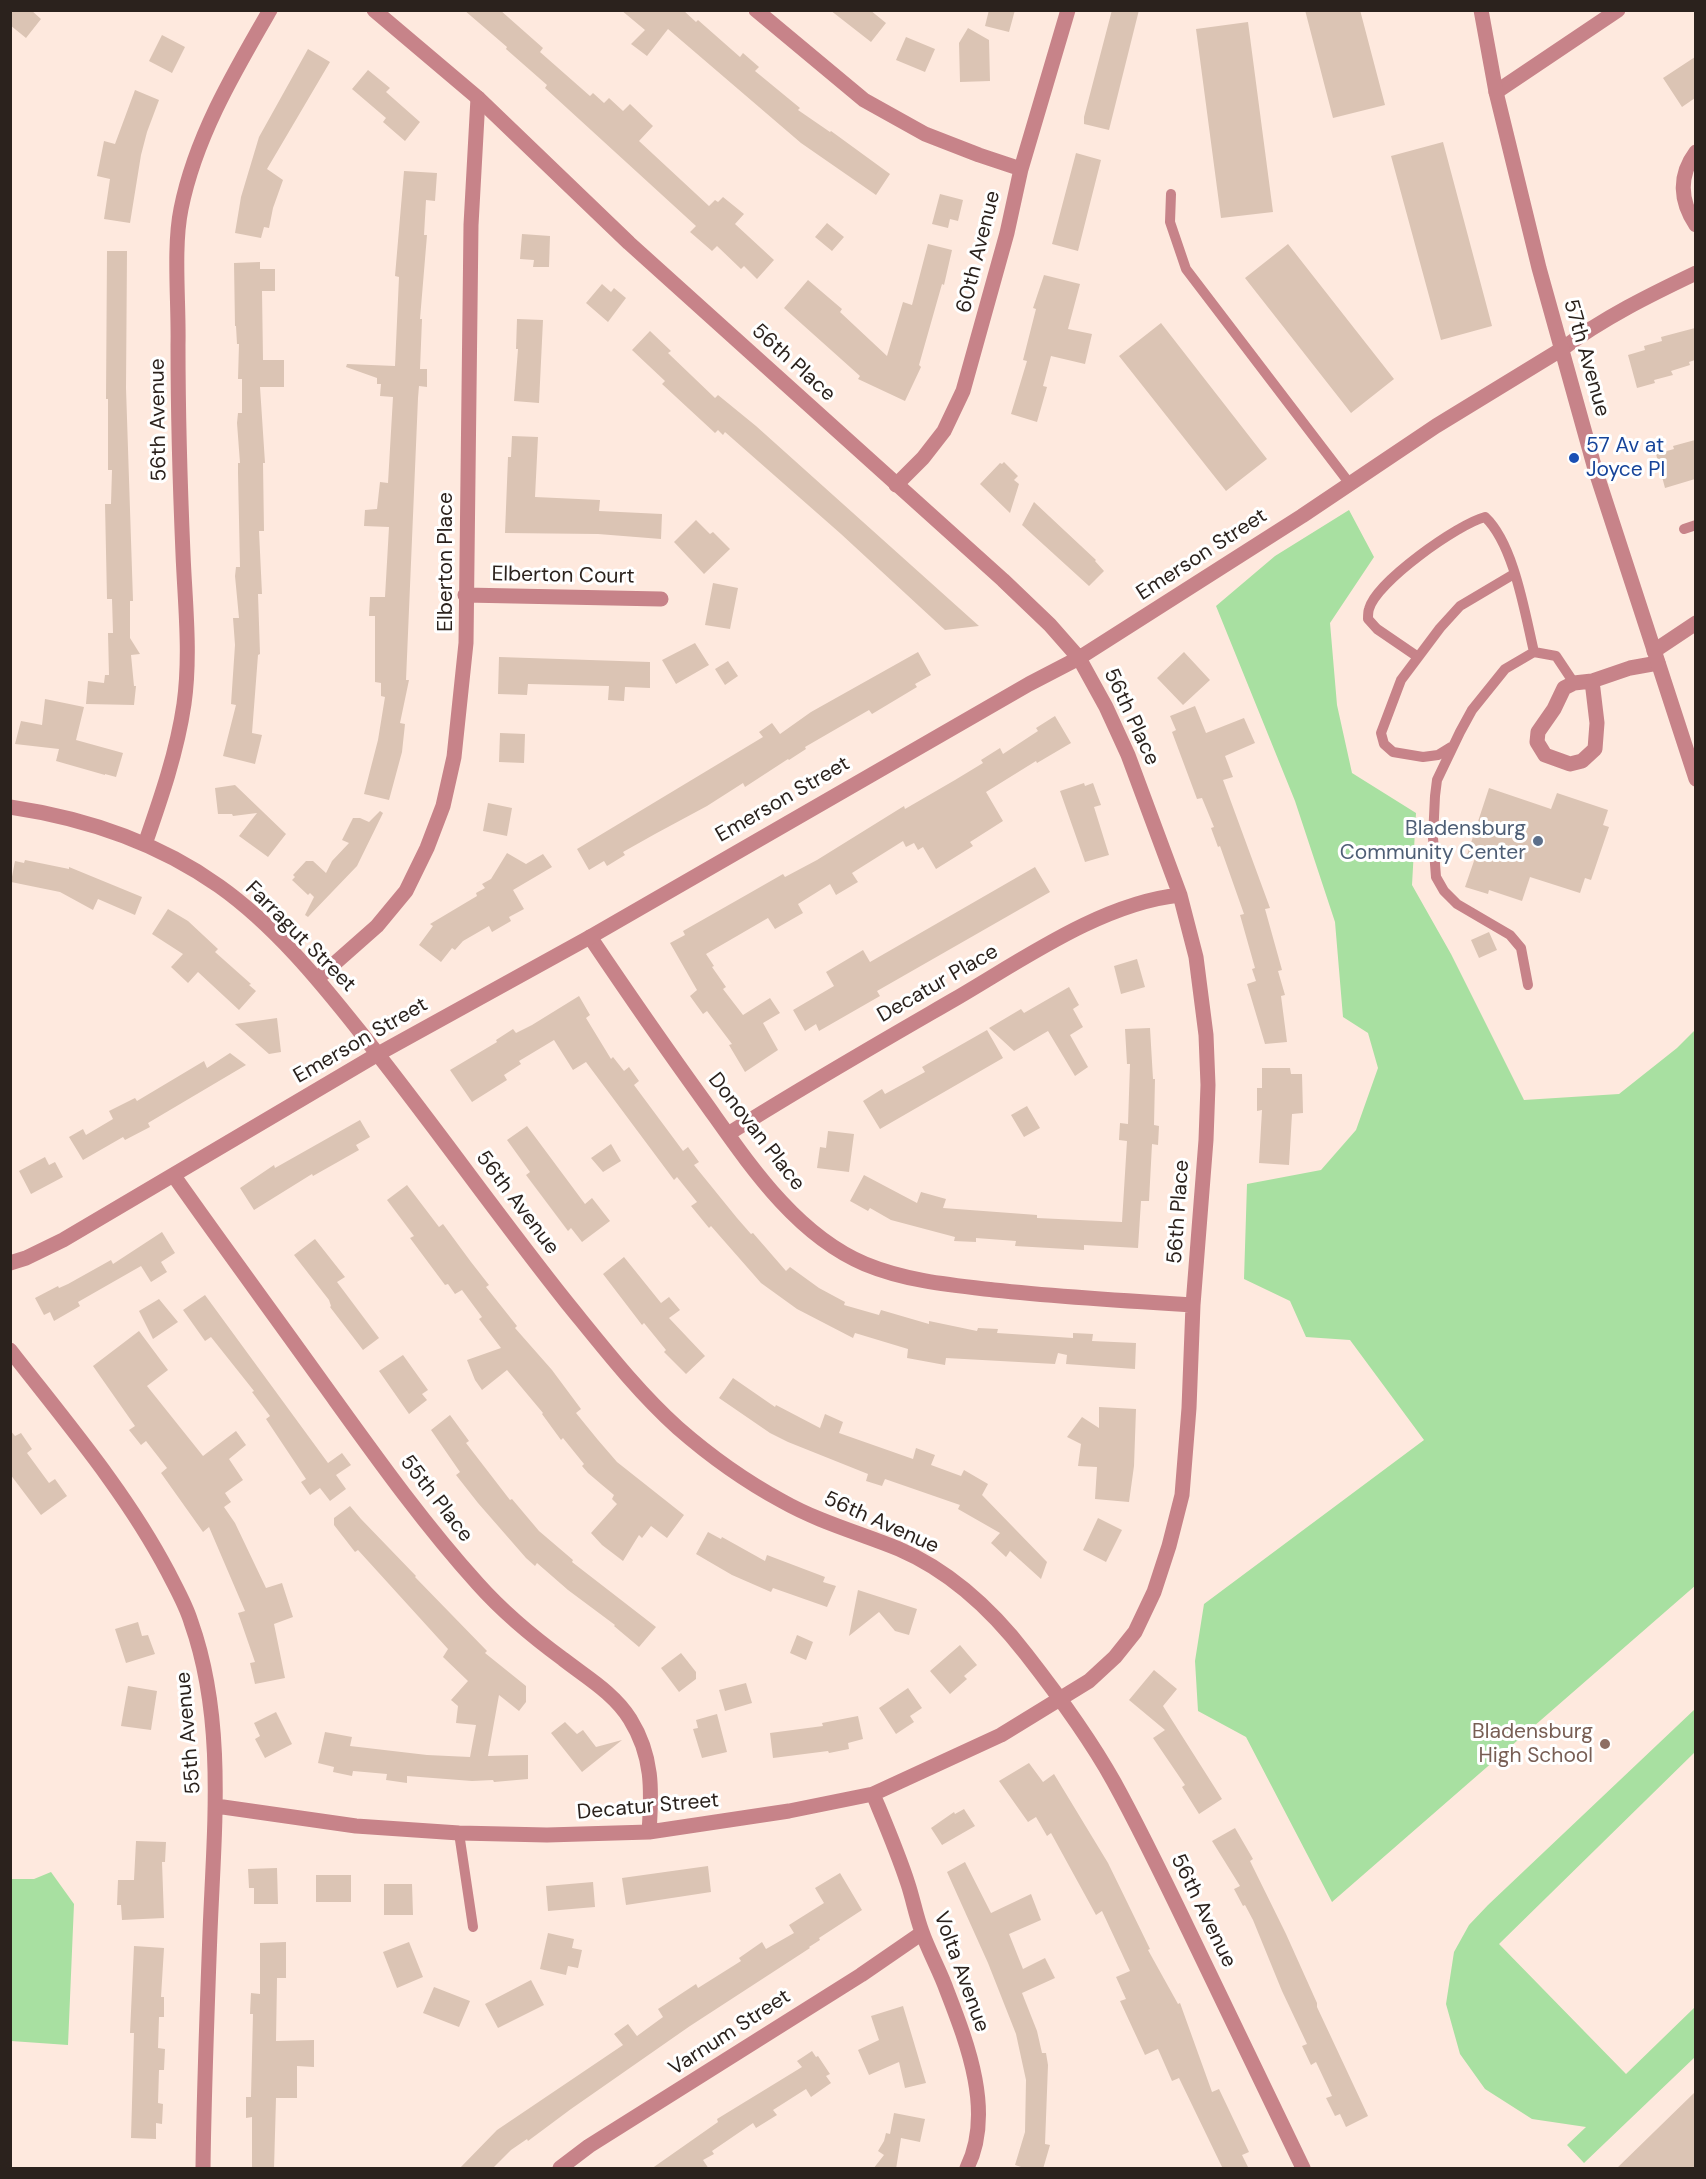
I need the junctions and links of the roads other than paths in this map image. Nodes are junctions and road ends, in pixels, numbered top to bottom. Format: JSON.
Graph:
{"nodes":[{"id":1,"x":270,"y":10,"type":"edge"},
{"id":2,"x":374,"y":10,"type":"edge"},
{"id":3,"x":756,"y":10,"type":"edge"},
{"id":4,"x":1068,"y":10,"type":"edge"},
{"id":5,"x":1481,"y":10,"type":"edge"},
{"id":6,"x":1618,"y":10,"type":"edge"},
{"id":7,"x":1496,"y":92,"type":"junction"},
{"id":8,"x":477,"y":98,"type":"junction"},
{"id":9,"x":1695,"y":152,"type":"edge"},
{"id":10,"x":1021,"y":169,"type":"junction"},
{"id":11,"x":1171,"y":194,"type":"dead end"},
{"id":12,"x":1695,"y":225,"type":"edge"},
{"id":13,"x":1695,"y":273,"type":"edge"},
{"id":14,"x":1562,"y":349,"type":"junction"},
{"id":15,"x":1350,"y":484,"type":"junction"},
{"id":16,"x":896,"y":485,"type":"junction"},
{"id":17,"x":1695,"y":525,"type":"edge"},
{"id":18,"x":1684,"y":529,"type":"dead end"},
{"id":19,"x":1514,"y":574,"type":"junction"},
{"id":20,"x":465,"y":595,"type":"junction"},
{"id":21,"x":661,"y":599,"type":"dead end"},
{"id":22,"x":1695,"y":622,"type":"edge"},
{"id":23,"x":1534,"y":652,"type":"junction"},
{"id":24,"x":1418,"y":657,"type":"junction"},
{"id":25,"x":1656,"y":657,"type":"junction"},
{"id":26,"x":1079,"y":658,"type":"junction"},
{"id":27,"x":1592,"y":681,"type":"junction"},
{"id":28,"x":1574,"y":683,"type":"junction"},
{"id":29,"x":1452,"y":747,"type":"junction"},
{"id":30,"x":1695,"y":779,"type":"edge"},
{"id":31,"x":10,"y":807,"type":"edge"},
{"id":32,"x":145,"y":843,"type":"junction"},
{"id":33,"x":1180,"y":895,"type":"junction"},
{"id":34,"x":590,"y":937,"type":"junction"},
{"id":35,"x":317,"y":979,"type":"junction"},
{"id":36,"x":1528,"y":985,"type":"dead end"},
{"id":37,"x":378,"y":1054,"type":"junction"},
{"id":38,"x":728,"y":1134,"type":"junction"},
{"id":39,"x":174,"y":1176,"type":"junction"},
{"id":40,"x":10,"y":1263,"type":"edge"},
{"id":41,"x":1193,"y":1305,"type":"junction"},
{"id":42,"x":10,"y":1350,"type":"edge"},
{"id":43,"x":1060,"y":1699,"type":"junction"},
{"id":44,"x":873,"y":1794,"type":"junction"},
{"id":45,"x":216,"y":1806,"type":"junction"},
{"id":46,"x":649,"y":1832,"type":"junction"},
{"id":47,"x":459,"y":1833,"type":"junction"},
{"id":48,"x":472,"y":1928,"type":"dead end"},
{"id":49,"x":922,"y":1933,"type":"junction"},
{"id":50,"x":203,"y":2169,"type":"edge"},
{"id":51,"x":560,"y":2169,"type":"edge"},
{"id":52,"x":967,"y":2169,"type":"edge"},
{"id":53,"x":1303,"y":2169,"type":"edge"}],
"edges":[{"from":1,"to":32,"type":"street","name":"56th Avenue"},
{"from":2,"to":8,"type":"street","name":"56th Place"},
{"from":3,"to":10,"type":"street"},
{"from":4,"to":10,"type":"street","name":"60th Avenue"},
{"from":5,"to":7,"type":"street","name":"57th Avenue"},
{"from":6,"to":7,"type":"street"},
{"from":7,"to":14,"type":"street","name":"57th Avenue"},
{"from":8,"to":16,"type":"street","name":"56th Place"},
{"from":8,"to":20,"type":"street","name":"Elberton Place"},
{"from":9,"to":12,"type":"street"},
{"from":10,"to":16,"type":"street","name":"60th Avenue"},
{"from":11,"to":15,"type":"lane"},
{"from":13,"to":14,"type":"street","name":"Emerson Street"},
{"from":14,"to":15,"type":"street","name":"Emerson Street"},
{"from":14,"to":25,"type":"street","name":"57th Avenue"},
{"from":15,"to":26,"type":"street","name":"Emerson Street"},
{"from":16,"to":26,"type":"street","name":"56th Place"},
{"from":17,"to":18,"type":"lane"},
{"from":19,"to":23,"type":"lane"},
{"from":19,"to":24,"type":"lane"},
{"from":19,"to":24,"type":"lane"},
{"from":20,"to":21,"type":"street","name":"Elberton Court"},
{"from":20,"to":35,"type":"street","name":"Elberton Place"},
{"from":22,"to":25,"type":"street"},
{"from":23,"to":28,"type":"lane"},
{"from":23,"to":29,"type":"lane"},
{"from":24,"to":29,"type":"lane"},
{"from":25,"to":27,"type":"street"},
{"from":25,"to":30,"type":"street","name":"57th Avenue"},
{"from":26,"to":33,"type":"street","name":"56th Place"},
{"from":26,"to":34,"type":"street","name":"Emerson Street"},
{"from":27,"to":28,"type":"street"},
{"from":27,"to":28,"type":"street"},
{"from":29,"to":36,"type":"lane"},
{"from":31,"to":32,"type":"street","name":"Farragut Street"},
{"from":32,"to":35,"type":"street","name":"Farragut Street"},
{"from":33,"to":38,"type":"street","name":"Decatur Place"},
{"from":33,"to":41,"type":"street","name":"56th Place"},
{"from":34,"to":37,"type":"street","name":"Emerson Street"},
{"from":34,"to":38,"type":"street","name":"Donovan Place"},
{"from":35,"to":37,"type":"street","name":"Farragut Street"},
{"from":37,"to":39,"type":"street","name":"Emerson Street"},
{"from":37,"to":43,"type":"street","name":"56th Avenue"},
{"from":38,"to":41,"type":"street","name":"Donovan Place"},
{"from":39,"to":40,"type":"street","name":"Emerson Street"},
{"from":39,"to":46,"type":"street","name":"55th Place"},
{"from":41,"to":43,"type":"street","name":"56th Place"},
{"from":42,"to":45,"type":"street","name":"55th Avenue"},
{"from":43,"to":44,"type":"street","name":"Decatur Street"},
{"from":43,"to":53,"type":"street","name":"56th Avenue"},
{"from":44,"to":46,"type":"street","name":"Decatur Street"},
{"from":44,"to":49,"type":"street","name":"Volta Avenue"},
{"from":45,"to":47,"type":"street","name":"Decatur Street"},
{"from":45,"to":50,"type":"street","name":"55th Avenue"},
{"from":46,"to":47,"type":"street","name":"Decatur Street"},
{"from":47,"to":48,"type":"lane"},
{"from":49,"to":51,"type":"street","name":"Varnum Street"},
{"from":49,"to":52,"type":"street","name":"Volta Avenue"}]}
